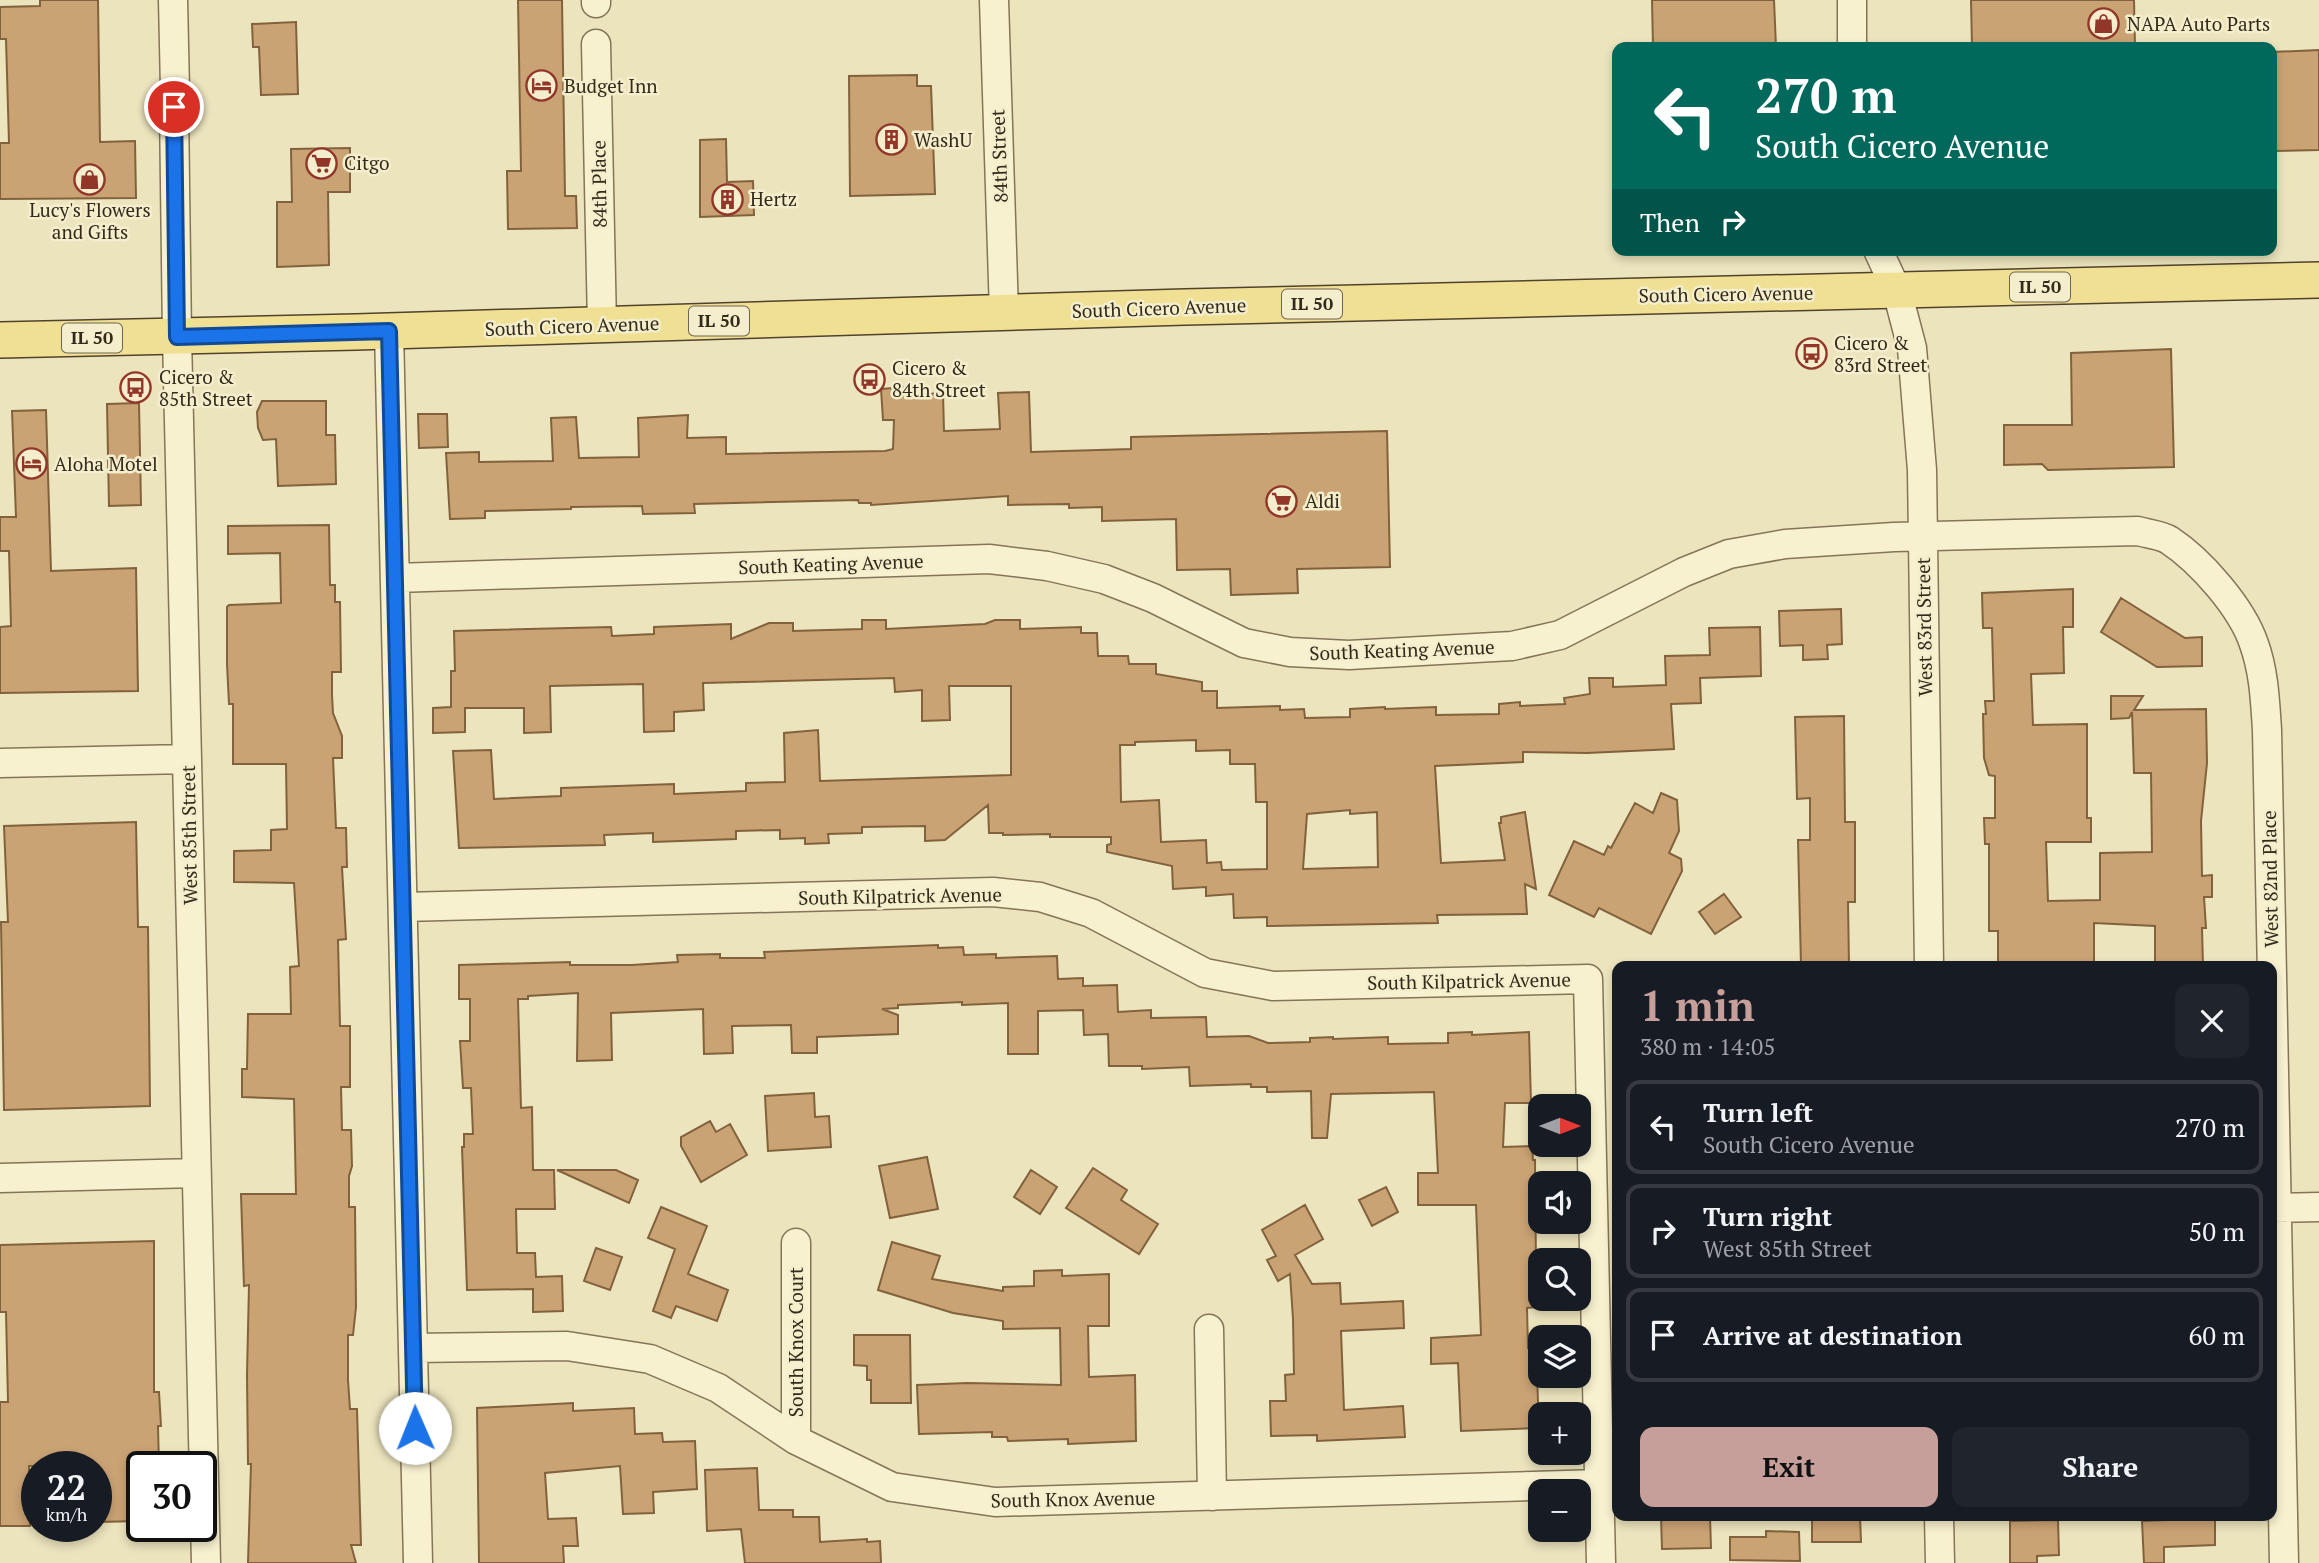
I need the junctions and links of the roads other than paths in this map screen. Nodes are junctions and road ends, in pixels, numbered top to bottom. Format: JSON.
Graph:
{"nodes":[{"id":1,"x":173,"y":0,"type":"edge"},
{"id":2,"x":994,"y":0,"type":"edge"},
{"id":3,"x":1852,"y":0,"type":"edge"},
{"id":4,"x":1852,"y":42,"type":"edge"},
{"id":5,"x":596,"y":44,"type":"dead end"},
{"id":6,"x":1881,"y":256,"type":"edge"},
{"id":7,"x":2319,"y":281,"type":"edge"},
{"id":8,"x":1897,"y":291,"type":"junction"},
{"id":9,"x":1004,"y":313,"type":"junction"},
{"id":10,"x":602,"y":325,"type":"junction"},
{"id":11,"x":389,"y":331,"type":"junction"},
{"id":12,"x":177,"y":337,"type":"junction"},
{"id":13,"x":0,"y":340,"type":"edge"},
{"id":14,"x":1922,"y":537,"type":"junction"},
{"id":15,"x":396,"y":578,"type":"junction"},
{"id":16,"x":2217,"y":585,"type":"joint"},
{"id":17,"x":187,"y":759,"type":"junction"},
{"id":18,"x":0,"y":763,"type":"edge"},
{"id":19,"x":403,"y":907,"type":"junction"},
{"id":20,"x":1929,"y":961,"type":"edge"},
{"id":21,"x":2270,"y":961,"type":"edge"},
{"id":22,"x":196,"y":1172,"type":"junction"},
{"id":23,"x":0,"y":1178,"type":"edge"},
{"id":24,"x":2277,"y":1207,"type":"edge"},
{"id":25,"x":2319,"y":1207,"type":"edge"},
{"id":26,"x":1605,"y":1223,"type":"edge"},
{"id":27,"x":796,"y":1243,"type":"dead end"},
{"id":28,"x":2277,"y":1314,"type":"edge"},
{"id":29,"x":1209,"y":1329,"type":"dead end"},
{"id":30,"x":412,"y":1348,"type":"junction"},
{"id":31,"x":796,"y":1440,"type":"junction"},
{"id":32,"x":1599,"y":1484,"type":"junction"},
{"id":33,"x":1212,"y":1496,"type":"junction"},
{"id":34,"x":1939,"y":1521,"type":"edge"},
{"id":35,"x":206,"y":1563,"type":"edge"},
{"id":36,"x":418,"y":1563,"type":"edge"},
{"id":37,"x":1601,"y":1563,"type":"edge"},
{"id":38,"x":1940,"y":1563,"type":"edge"},
{"id":39,"x":2284,"y":1563,"type":"edge"}],
"edges":[{"from":1,"to":12,"type":"street","name":"West 85th Street"},
{"from":2,"to":9,"type":"street","name":"84th Street"},
{"from":3,"to":4,"type":"street"},
{"from":5,"to":10,"type":"street","name":"84th Place"},
{"from":6,"to":8,"type":"street","name":"West 83rd Street"},
{"from":7,"to":8,"type":"main road","name":"South Cicero Avenue","number":"IL 50"},
{"from":8,"to":9,"type":"main road","name":"South Cicero Avenue","number":"IL 50"},
{"from":8,"to":14,"type":"street","name":"West 83rd Street"},
{"from":9,"to":10,"type":"main road","name":"South Cicero Avenue","number":"IL 50"},
{"from":10,"to":11,"type":"main road","name":"South Cicero Avenue","number":"IL 50"},
{"from":11,"to":12,"type":"main road","name":"South Cicero Avenue","number":"IL 50"},
{"from":11,"to":15,"type":"street"},
{"from":12,"to":13,"type":"main road","name":"South Cicero Avenue","number":"IL 50"},
{"from":12,"to":17,"type":"street","name":"West 85th Street"},
{"from":14,"to":15,"type":"street","name":"South Keating Avenue"},
{"from":14,"to":16,"type":"street","name":"South Keating Avenue"},
{"from":14,"to":20,"type":"street","name":"West 83rd Street"},
{"from":15,"to":19,"type":"street"},
{"from":16,"to":21,"type":"street","name":"West 82nd Place"},
{"from":17,"to":18,"type":"street"},
{"from":17,"to":22,"type":"street","name":"West 85th Street"},
{"from":19,"to":26,"type":"street","name":"South Kilpatrick Avenue"},
{"from":19,"to":30,"type":"street"},
{"from":22,"to":23,"type":"street"},
{"from":22,"to":35,"type":"street","name":"West 85th Street"},
{"from":24,"to":25,"type":"street"},
{"from":26,"to":32,"type":"street"},
{"from":27,"to":31,"type":"street","name":"South Knox Court"},
{"from":28,"to":39,"type":"street","name":"West 82nd Place"},
{"from":29,"to":33,"type":"street"},
{"from":30,"to":31,"type":"street","name":"South Knox Avenue"},
{"from":30,"to":36,"type":"street"},
{"from":31,"to":33,"type":"street","name":"South Knox Avenue"},
{"from":32,"to":33,"type":"street","name":"South Knox Avenue"},
{"from":32,"to":37,"type":"street"},
{"from":34,"to":38,"type":"street"}]}
